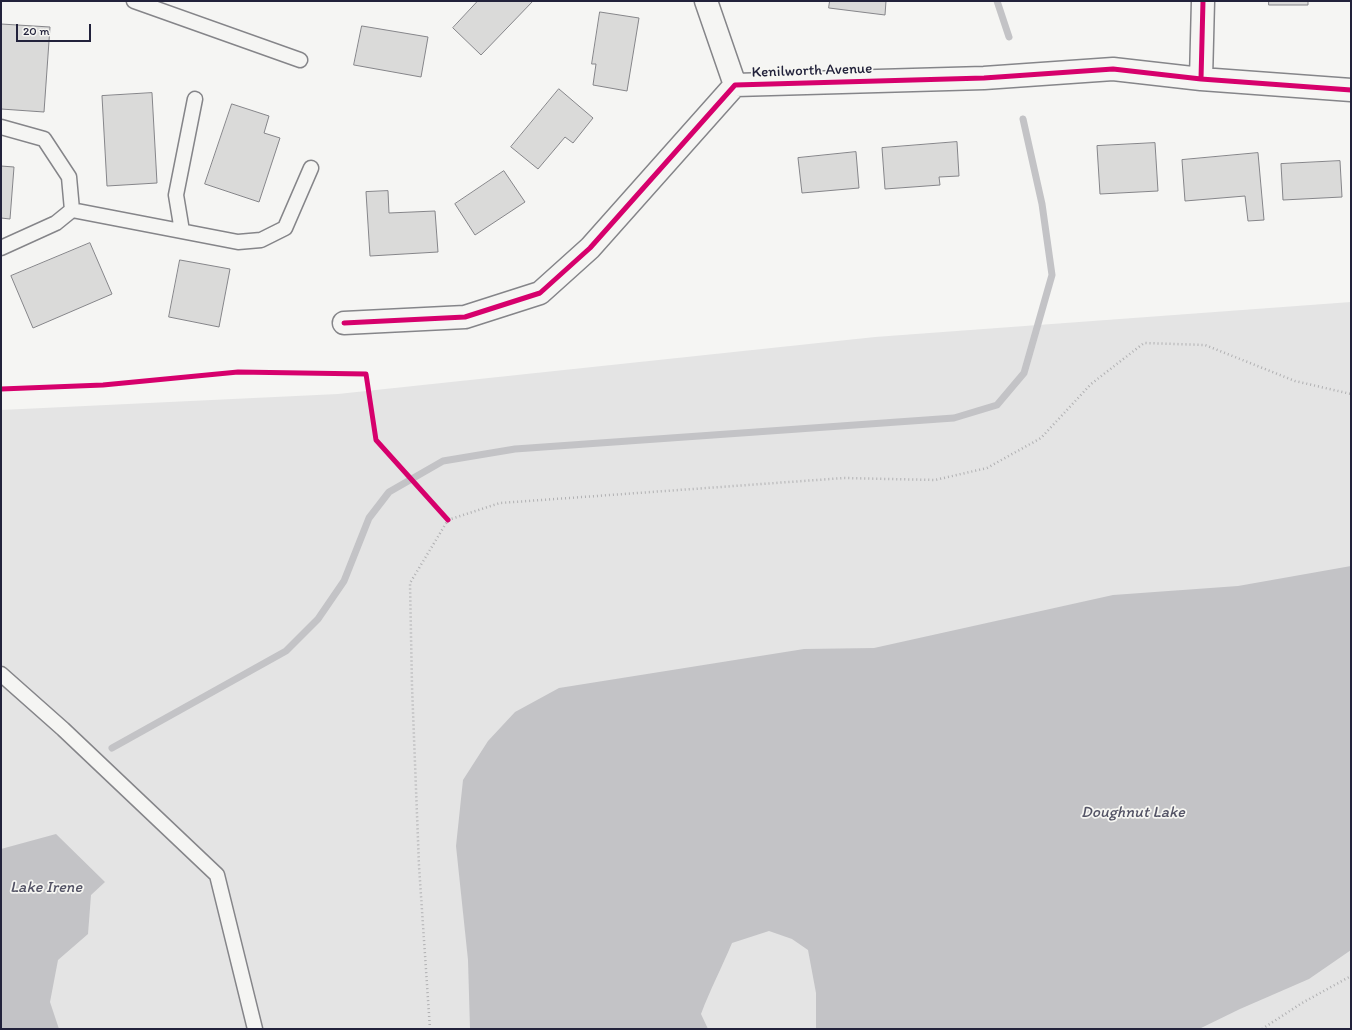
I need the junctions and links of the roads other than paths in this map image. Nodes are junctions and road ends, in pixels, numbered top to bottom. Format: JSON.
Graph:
{"nodes":[{"id":1,"x":134,"y":1,"type":"edge"},
{"id":2,"x":706,"y":1,"type":"edge"},
{"id":3,"x":1203,"y":1,"type":"edge"},
{"id":4,"x":300,"y":60,"type":"dead end"},
{"id":5,"x":1201,"y":79,"type":"junction"},
{"id":6,"x":735,"y":85,"type":"junction"},
{"id":7,"x":1351,"y":90,"type":"edge"},
{"id":8,"x":195,"y":99,"type":"dead end"},
{"id":9,"x":1,"y":127,"type":"edge"},
{"id":10,"x":311,"y":168,"type":"dead end"},
{"id":11,"x":72,"y":210,"type":"junction"},
{"id":12,"x":182,"y":231,"type":"junction"},
{"id":13,"x":1,"y":248,"type":"edge"},
{"id":14,"x":344,"y":323,"type":"dead end"},
{"id":15,"x":1,"y":674,"type":"edge"},
{"id":16,"x":256,"y":1029,"type":"edge"}],
"edges":[{"from":1,"to":4,"type":"lane"},
{"from":2,"to":6,"type":"street"},
{"from":3,"to":5,"type":"street"},
{"from":5,"to":6,"type":"street","name":"Kenilworth Avenue"},
{"from":5,"to":7,"type":"street","name":"Kenilworth Avenue"},
{"from":6,"to":14,"type":"street","name":"Kenilworth Avenue"},
{"from":8,"to":12,"type":"lane"},
{"from":9,"to":11,"type":"lane"},
{"from":10,"to":12,"type":"lane"},
{"from":11,"to":12,"type":"lane"},
{"from":11,"to":13,"type":"lane"},
{"from":15,"to":16,"type":"lane"}]}
